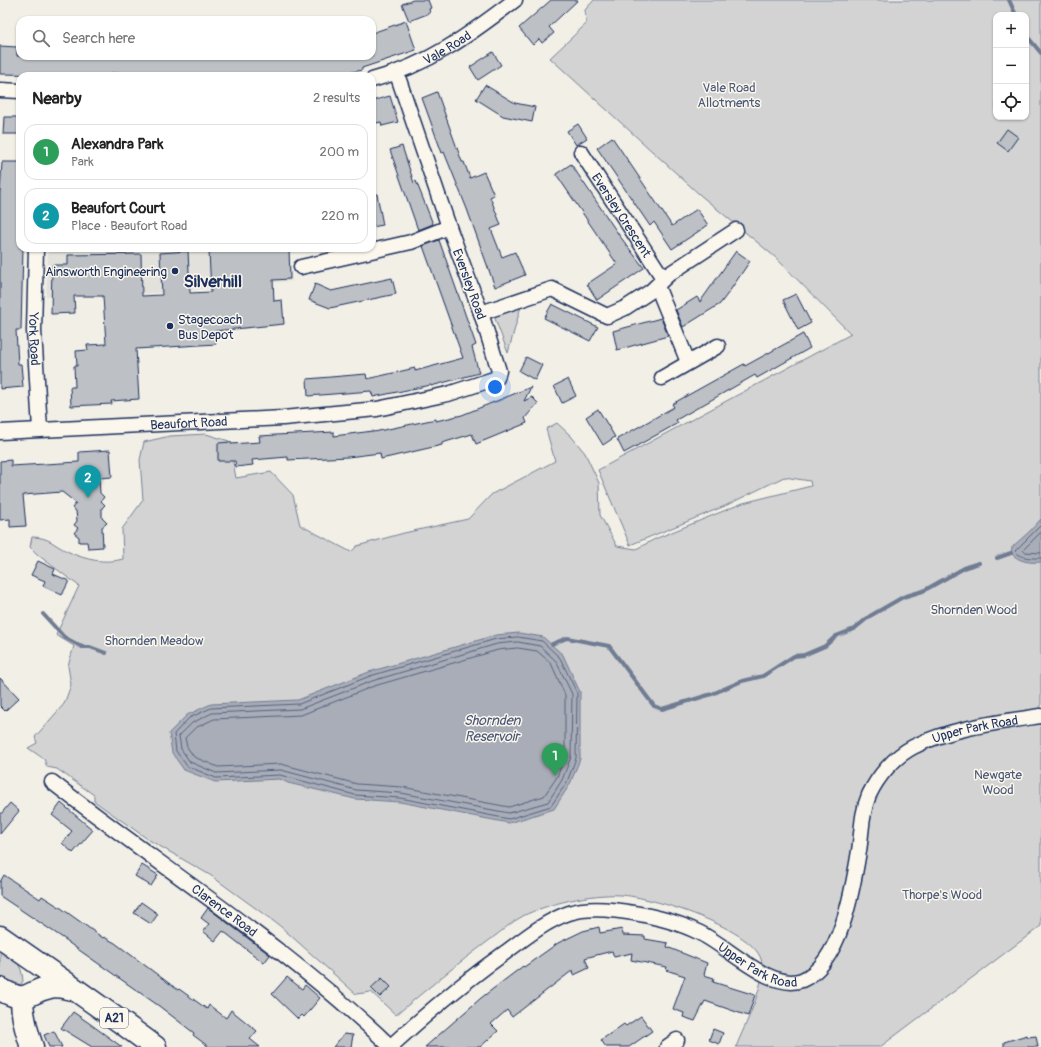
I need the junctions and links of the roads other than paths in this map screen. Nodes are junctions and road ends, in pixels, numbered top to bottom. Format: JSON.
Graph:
{"nodes":[{"id":1,"x":515,"y":0,"type":"edge"},
{"id":2,"x":397,"y":74,"type":"junction"},
{"id":3,"x":376,"y":79,"type":"edge"},
{"id":4,"x":0,"y":90,"type":"edge"},
{"id":5,"x":16,"y":91,"type":"edge"},
{"id":6,"x":581,"y":152,"type":"dead end"},
{"id":7,"x":449,"y":227,"type":"junction"},
{"id":8,"x":736,"y":230,"type":"dead end"},
{"id":9,"x":376,"y":250,"type":"edge"},
{"id":10,"x":36,"y":252,"type":"edge"},
{"id":11,"x":367,"y":252,"type":"edge"},
{"id":12,"x":301,"y":267,"type":"dead end"},
{"id":13,"x":660,"y":282,"type":"junction"},
{"id":14,"x":482,"y":313,"type":"junction"},
{"id":15,"x":718,"y":346,"type":"dead end"},
{"id":16,"x":688,"y":362,"type":"junction"},
{"id":17,"x":662,"y":378,"type":"dead end"},
{"id":18,"x":377,"y":409,"type":"joint"},
{"id":19,"x":40,"y":429,"type":"junction"},
{"id":20,"x":0,"y":432,"type":"edge"},
{"id":21,"x":1041,"y":716,"type":"edge"},
{"id":22,"x":52,"y":782,"type":"dead end"},
{"id":23,"x":0,"y":937,"type":"edge"},
{"id":24,"x":18,"y":950,"type":"junction"},
{"id":25,"x":0,"y":989,"type":"edge"},
{"id":26,"x":72,"y":989,"type":"junction"},
{"id":27,"x":22,"y":998,"type":"junction"},
{"id":28,"x":32,"y":1047,"type":"edge"},
{"id":29,"x":155,"y":1047,"type":"edge"},
{"id":30,"x":390,"y":1047,"type":"edge"}],
"edges":[{"from":1,"to":2,"type":"street","name":"Vale Road"},
{"from":2,"to":3,"type":"street","name":"Vale Road"},
{"from":2,"to":7,"type":"street","name":"Eversley Road"},
{"from":4,"to":5,"type":"street"},
{"from":6,"to":13,"type":"street","name":"Eversley Crescent"},
{"from":7,"to":9,"type":"street"},
{"from":7,"to":14,"type":"street","name":"Eversley Road"},
{"from":8,"to":13,"type":"street"},
{"from":10,"to":19,"type":"street","name":"York Road"},
{"from":11,"to":12,"type":"street"},
{"from":13,"to":14,"type":"street"},
{"from":13,"to":16,"type":"street","name":"Eversley Crescent"},
{"from":14,"to":18,"type":"street","name":"Eversley Road"},
{"from":15,"to":16,"type":"street"},
{"from":16,"to":17,"type":"street"},
{"from":18,"to":19,"type":"street","name":"Beaufort Road"},
{"from":19,"to":20,"type":"street","name":"Beaufort Road"},
{"from":21,"to":30,"type":"street","name":"Upper Park Road"},
{"from":22,"to":30,"type":"street","name":"Clarence Road"},
{"from":23,"to":24,"type":"main road","number":"A21"},
{"from":24,"to":26,"type":"main road","number":"A21"},
{"from":24,"to":27,"type":"main road","number":"A21"},
{"from":25,"to":27,"type":"main road"},
{"from":26,"to":27,"type":"main road","number":"A21"},
{"from":26,"to":29,"type":"main road","number":"A21"},
{"from":27,"to":28,"type":"main road"}]}
